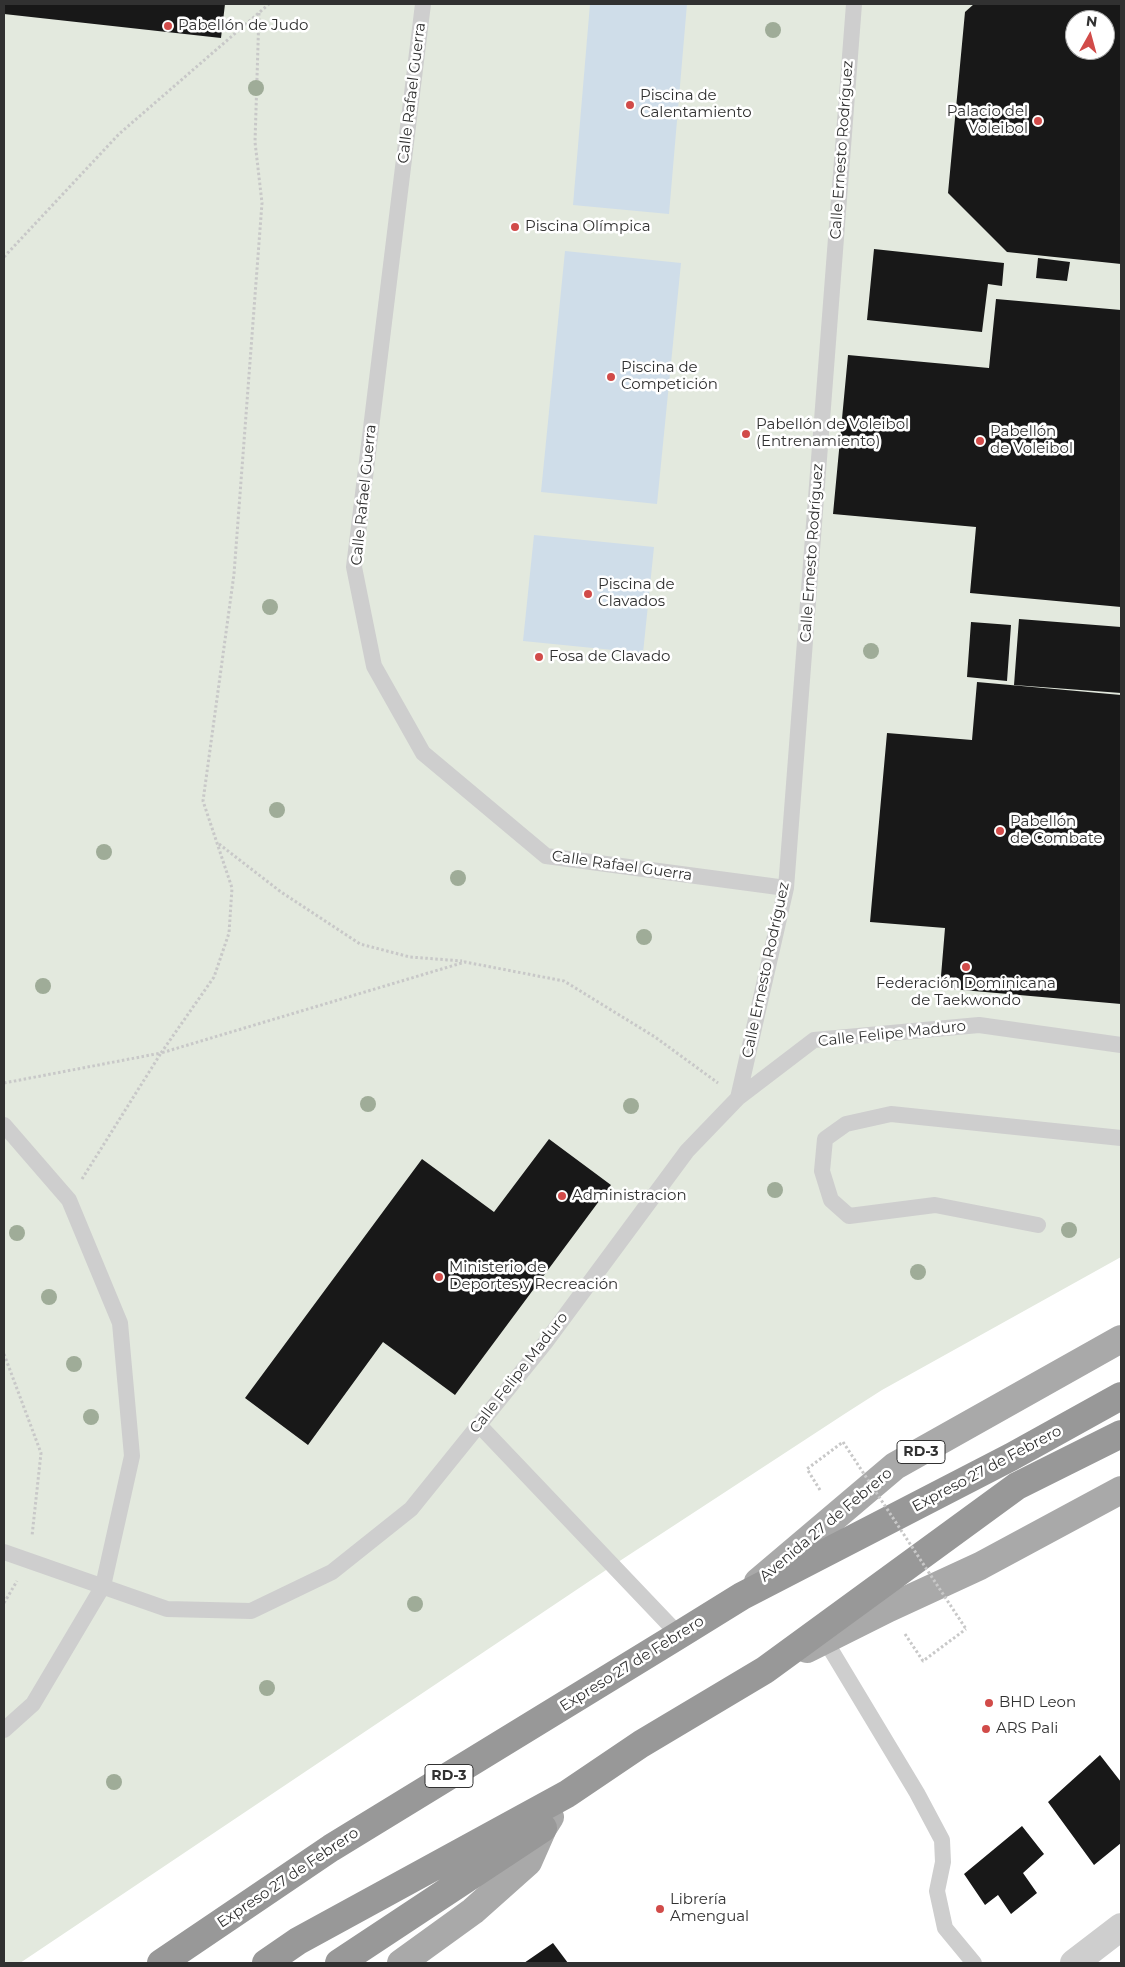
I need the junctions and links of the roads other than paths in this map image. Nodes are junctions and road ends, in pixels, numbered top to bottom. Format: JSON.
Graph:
{"nodes":[{"id":1,"x":422,"y":4,"type":"edge"},
{"id":2,"x":854,"y":4,"type":"edge"},
{"id":3,"x":786,"y":888,"type":"junction"},
{"id":4,"x":1121,"y":1044,"type":"edge"},
{"id":5,"x":738,"y":1098,"type":"junction"},
{"id":6,"x":4,"y":1125,"type":"edge"},
{"id":7,"x":1121,"y":1138,"type":"edge"},
{"id":8,"x":1038,"y":1225,"type":"dead end"},
{"id":9,"x":1121,"y":1339,"type":"edge"},
{"id":10,"x":1121,"y":1396,"type":"edge"},
{"id":11,"x":479,"y":1425,"type":"junction"},
{"id":12,"x":1121,"y":1434,"type":"edge"},
{"id":13,"x":1121,"y":1490,"type":"edge"},
{"id":14,"x":4,"y":1552,"type":"edge"},
{"id":15,"x":103,"y":1586,"type":"junction"},
{"id":16,"x":742,"y":1596,"type":"junction"},
{"id":17,"x":679,"y":1636,"type":"junction"},
{"id":18,"x":825,"y":1640,"type":"junction"},
{"id":19,"x":765,"y":1670,"type":"junction"},
{"id":20,"x":4,"y":1730,"type":"edge"},
{"id":21,"x":567,"y":1794,"type":"junction"},
{"id":22,"x":543,"y":1828,"type":"junction"},
{"id":23,"x":1121,"y":1927,"type":"edge"},
{"id":24,"x":162,"y":1963,"type":"edge"},
{"id":25,"x":266,"y":1963,"type":"edge"},
{"id":26,"x":339,"y":1963,"type":"edge"},
{"id":27,"x":401,"y":1963,"type":"edge"},
{"id":28,"x":974,"y":1963,"type":"edge"},
{"id":29,"x":1074,"y":1963,"type":"edge"}],
"edges":[{"from":1,"to":3,"type":"lane","name":"Calle Rafael Guerra"},
{"from":2,"to":3,"type":"lane","name":"Calle Ernesto Rodríguez"},
{"from":3,"to":5,"type":"lane","name":"Calle Ernesto Rodríguez"},
{"from":4,"to":5,"type":"lane","name":"Calle Felipe Maduro"},
{"from":5,"to":11,"type":"lane","name":"Calle Felipe Maduro"},
{"from":6,"to":15,"type":"lane"},
{"from":7,"to":8,"type":"lane"},
{"from":9,"to":16,"type":"main road","name":"Avenida 27 de Febrero","number":"RD-3"},
{"from":10,"to":16,"type":"highway","name":"Expreso 27 de Febrero","number":"RD-3"},
{"from":11,"to":15,"type":"lane","name":"Calle Felipe Maduro"},
{"from":11,"to":17,"type":"lane"},
{"from":12,"to":19,"type":"highway","name":"Expreso 27 de Febrero"},
{"from":13,"to":18,"type":"main road"},
{"from":14,"to":15,"type":"lane","name":"Calle Felipe Maduro"},
{"from":15,"to":20,"type":"lane"},
{"from":16,"to":17,"type":"highway","name":"Expreso 27 de Febrero","number":"RD-3"},
{"from":17,"to":24,"type":"highway","name":"Expreso 27 de Febrero","number":"RD-3"},
{"from":18,"to":19,"type":"main road"},
{"from":18,"to":28,"type":"lane"},
{"from":19,"to":21,"type":"highway","name":"Expreso 27 de Febrero"},
{"from":21,"to":22,"type":"main road"},
{"from":21,"to":25,"type":"highway","name":"Expreso 27 de Febrero"},
{"from":22,"to":26,"type":"highway"},
{"from":22,"to":27,"type":"main road"},
{"from":23,"to":29,"type":"street"}]}
